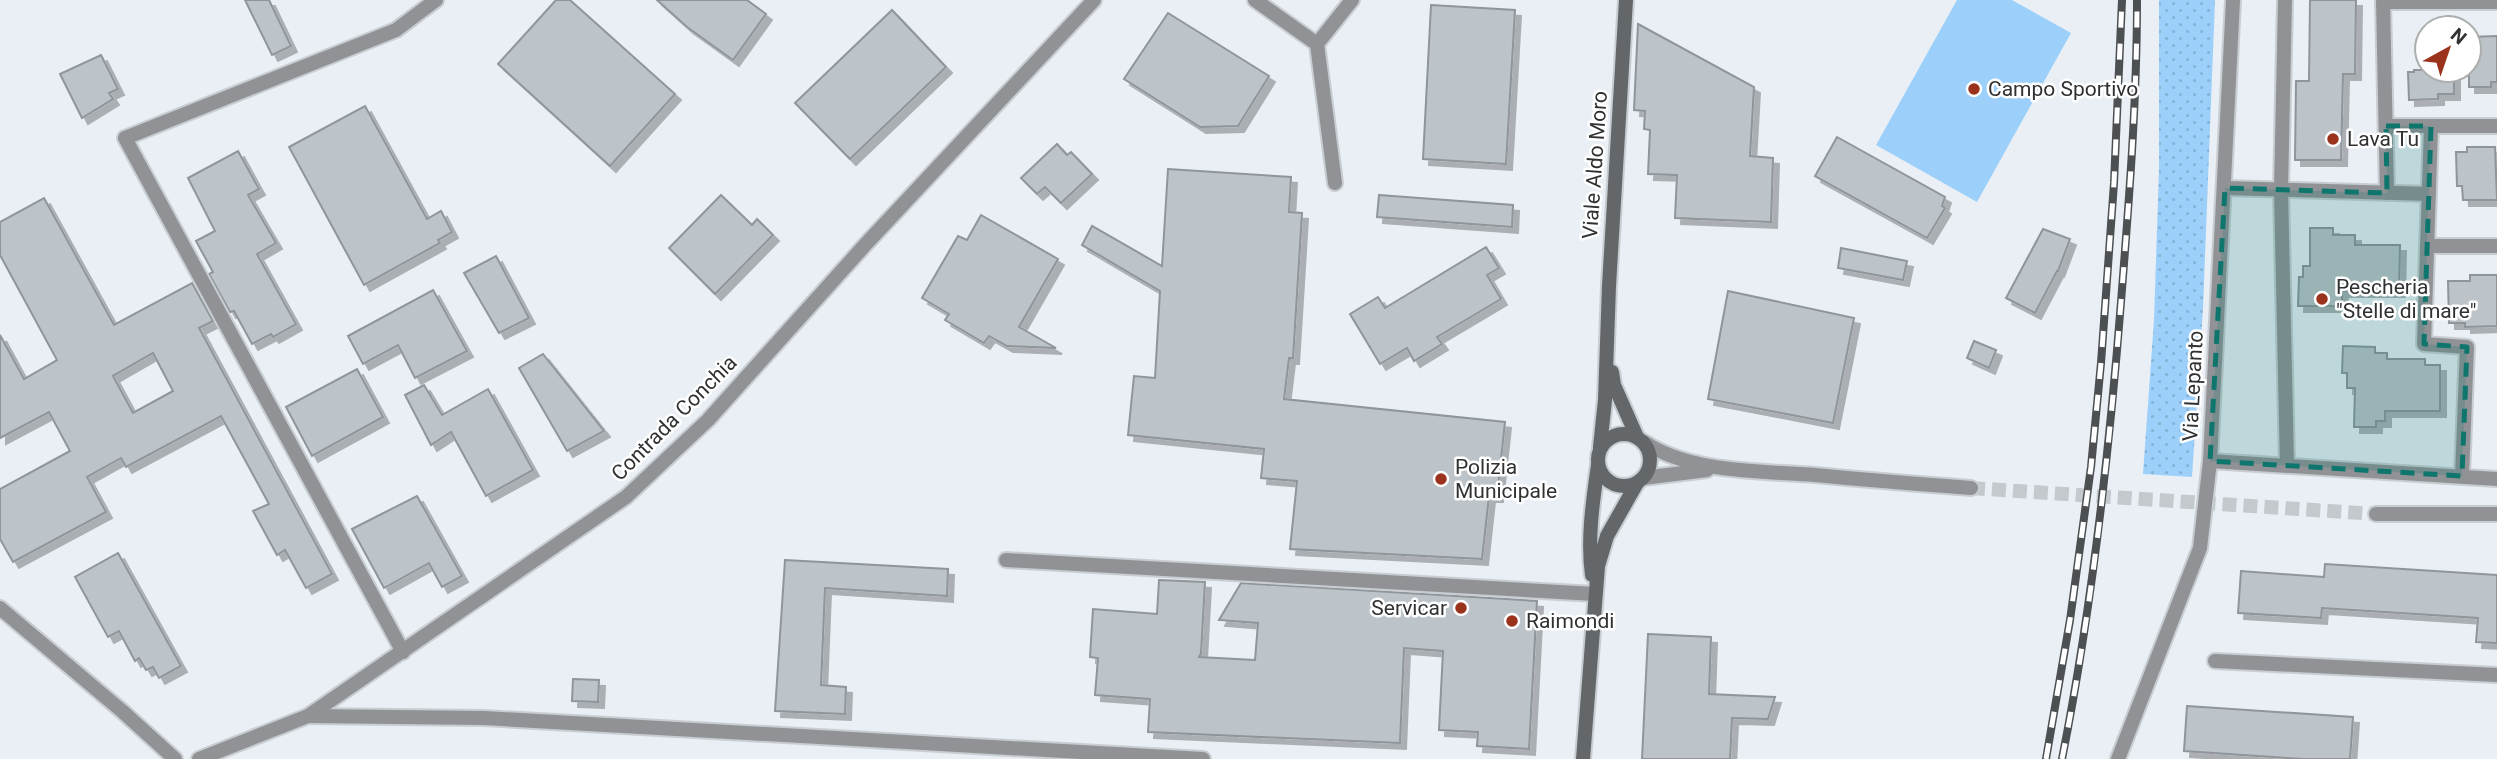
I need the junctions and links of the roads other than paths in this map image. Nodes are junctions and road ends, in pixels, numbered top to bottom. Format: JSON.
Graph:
{"nodes":[{"id":1,"x":436,"y":0,"type":"edge"},
{"id":2,"x":1094,"y":0,"type":"edge"},
{"id":3,"x":1255,"y":0,"type":"edge"},
{"id":4,"x":1352,"y":0,"type":"edge"},
{"id":5,"x":1626,"y":0,"type":"edge"},
{"id":6,"x":2234,"y":0,"type":"edge"},
{"id":7,"x":2285,"y":0,"type":"edge"},
{"id":8,"x":2383,"y":1,"type":"edge"},
{"id":9,"x":2497,"y":2,"type":"edge"},
{"id":10,"x":1317,"y":44,"type":"junction"},
{"id":11,"x":2386,"y":126,"type":"junction"},
{"id":12,"x":2431,"y":126,"type":"junction"},
{"id":13,"x":2497,"y":127,"type":"edge"},
{"id":14,"x":1335,"y":183,"type":"dead end"},
{"id":15,"x":2225,"y":188,"type":"junction"},
{"id":16,"x":2281,"y":190,"type":"junction"},
{"id":17,"x":2387,"y":193,"type":"junction"},
{"id":18,"x":2429,"y":194,"type":"junction"},
{"id":19,"x":2427,"y":246,"type":"junction"},
{"id":20,"x":2497,"y":246,"type":"edge"},
{"id":21,"x":1608,"y":332,"type":"junction"},
{"id":22,"x":1640,"y":439,"type":"junction"},
{"id":23,"x":1600,"y":447,"type":"junction"},
{"id":24,"x":2210,"y":461,"type":"junction"},
{"id":25,"x":1598,"y":464,"type":"junction"},
{"id":26,"x":2287,"y":466,"type":"junction"},
{"id":27,"x":1737,"y":469,"type":"junction"},
{"id":28,"x":2462,"y":476,"type":"junction"},
{"id":29,"x":2497,"y":479,"type":"edge"},
{"id":30,"x":1640,"y":481,"type":"junction"},
{"id":31,"x":1971,"y":488,"type":"tunnel mouth"},
{"id":32,"x":2376,"y":514,"type":"tunnel mouth"},
{"id":33,"x":2497,"y":514,"type":"edge"},
{"id":34,"x":1006,"y":560,"type":"dead end"},
{"id":35,"x":1595,"y":594,"type":"junction"},
{"id":36,"x":0,"y":608,"type":"edge"},
{"id":37,"x":403,"y":652,"type":"junction"},
{"id":38,"x":2215,"y":661,"type":"dead end"},
{"id":39,"x":2497,"y":675,"type":"edge"},
{"id":40,"x":308,"y":716,"type":"junction"},
{"id":41,"x":175,"y":759,"type":"edge"},
{"id":42,"x":199,"y":759,"type":"edge"},
{"id":43,"x":1203,"y":759,"type":"edge"},
{"id":44,"x":1583,"y":759,"type":"edge"},
{"id":45,"x":2118,"y":759,"type":"edge"}],
"edges":[{"from":1,"to":37,"type":"street"},
{"from":2,"to":37,"type":"street","name":"Contrada Conchia"},
{"from":3,"to":10,"type":"street"},
{"from":4,"to":10,"type":"street"},
{"from":5,"to":21,"type":"main road","name":"Viale Aldo Moro"},
{"from":6,"to":15,"type":"street","name":"Via Lepanto"},
{"from":7,"to":16,"type":"street"},
{"from":8,"to":9,"type":"street"},
{"from":8,"to":11,"type":"street"},
{"from":10,"to":14,"type":"street"},
{"from":11,"to":12,"type":"street"},
{"from":11,"to":17,"type":"street"},
{"from":12,"to":13,"type":"street"},
{"from":12,"to":18,"type":"street"},
{"from":15,"to":16,"type":"street"},
{"from":15,"to":24,"type":"street","name":"Via Lepanto"},
{"from":16,"to":17,"type":"street"},
{"from":16,"to":26,"type":"street"},
{"from":17,"to":18,"type":"street"},
{"from":18,"to":19,"type":"street"},
{"from":19,"to":20,"type":"street"},
{"from":19,"to":28,"type":"street"},
{"from":21,"to":22,"type":"main road","name":"Viale Aldo Moro"},
{"from":21,"to":23,"type":"main road","name":"Viale Aldo Moro"},
{"from":22,"to":23,"type":"main road"},
{"from":22,"to":27,"type":"street"},
{"from":22,"to":30,"type":"main road"},
{"from":23,"to":25,"type":"main road"},
{"from":24,"to":26,"type":"street"},
{"from":24,"to":45,"type":"street","name":"Via Lepanto"},
{"from":25,"to":30,"type":"main road"},
{"from":25,"to":35,"type":"main road"},
{"from":26,"to":28,"type":"street"},
{"from":27,"to":30,"type":"street"},
{"from":27,"to":31,"type":"street"},
{"from":28,"to":29,"type":"street"},
{"from":30,"to":35,"type":"main road"},
{"from":32,"to":33,"type":"street"},
{"from":34,"to":35,"type":"street"},
{"from":35,"to":44,"type":"main road"},
{"from":36,"to":41,"type":"street"},
{"from":37,"to":40,"type":"street","name":"Contrada Conchia"},
{"from":38,"to":39,"type":"street"},
{"from":40,"to":42,"type":"street","name":"Contrada Conchia"},
{"from":40,"to":43,"type":"street"}]}
